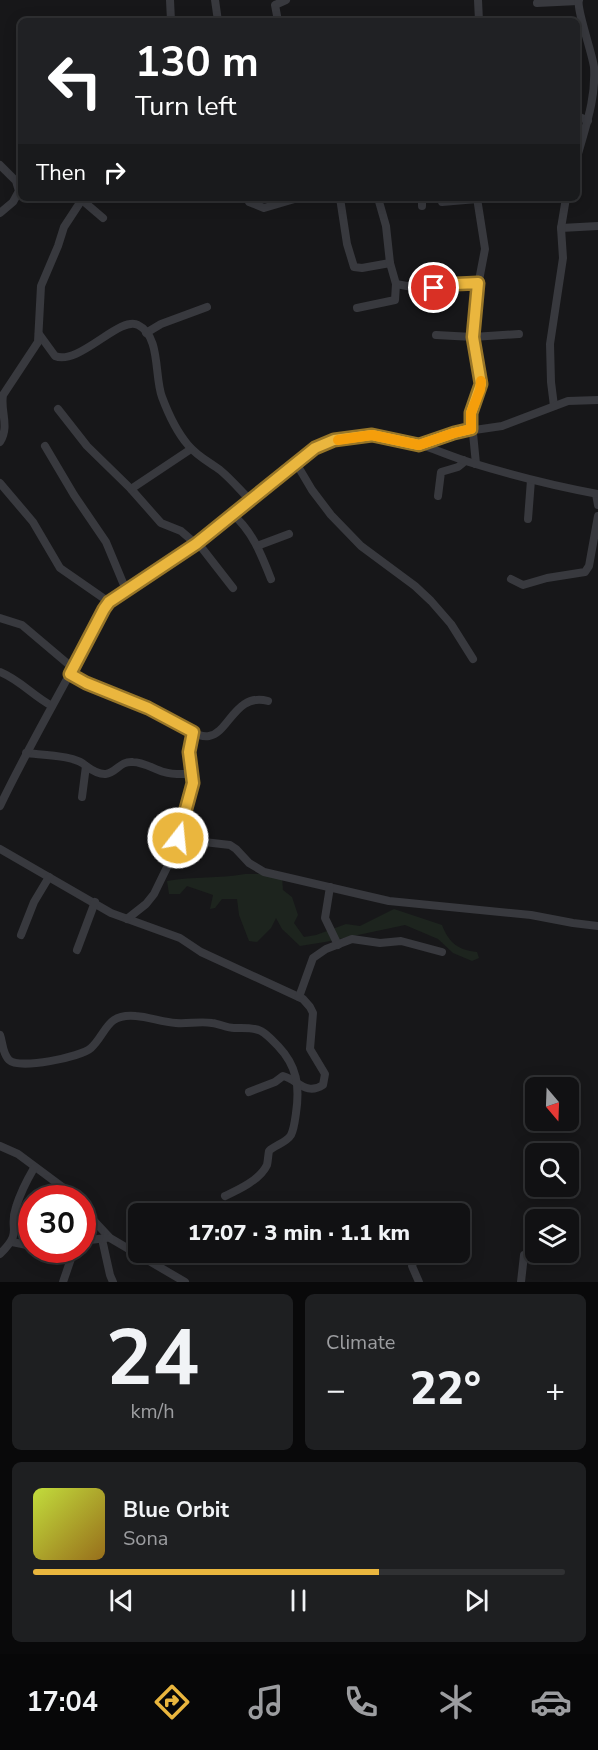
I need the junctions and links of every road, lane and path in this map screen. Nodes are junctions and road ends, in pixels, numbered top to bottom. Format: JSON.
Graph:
{"nodes":[{"id":1,"x":170,"y":0,"type":"edge"},
{"id":2,"x":215,"y":0,"type":"edge"},
{"id":3,"x":286,"y":0,"type":"edge"},
{"id":4,"x":478,"y":0,"type":"edge"},
{"id":5,"x":578,"y":1,"type":"edge"},
{"id":6,"x":537,"y":3,"type":"dead end"},
{"id":7,"x":171,"y":18,"type":"edge"},
{"id":8,"x":218,"y":18,"type":"edge"},
{"id":9,"x":277,"y":18,"type":"edge"},
{"id":10,"x":478,"y":18,"type":"edge"},
{"id":11,"x":580,"y":117,"type":"edge"},
{"id":12,"x":588,"y":122,"type":"junction"},
{"id":13,"x":580,"y":148,"type":"edge"},
{"id":14,"x":0,"y":165,"type":"edge"},
{"id":15,"x":18,"y":188,"type":"edge"},
{"id":16,"x":18,"y":193,"type":"edge"},
{"id":17,"x":82,"y":201,"type":"edge"},
{"id":18,"x":85,"y":201,"type":"edge"},
{"id":19,"x":248,"y":201,"type":"edge"},
{"id":20,"x":287,"y":201,"type":"edge"},
{"id":21,"x":340,"y":201,"type":"edge"},
{"id":22,"x":379,"y":201,"type":"edge"},
{"id":23,"x":451,"y":201,"type":"edge"},
{"id":24,"x":477,"y":201,"type":"edge"},
{"id":25,"x":566,"y":201,"type":"edge"},
{"id":26,"x":442,"y":202,"type":"dead end"},
{"id":27,"x":0,"y":213,"type":"edge"},
{"id":28,"x":103,"y":218,"type":"dead end"},
{"id":29,"x":598,"y":226,"type":"edge"},
{"id":30,"x":561,"y":228,"type":"junction"},
{"id":31,"x":390,"y":263,"type":"junction"},
{"id":32,"x":478,"y":283,"type":"junction"},
{"id":33,"x":396,"y":284,"type":"junction"},
{"id":34,"x":207,"y":307,"type":"dead end"},
{"id":35,"x":357,"y":309,"type":"dead end"},
{"id":36,"x":147,"y":333,"type":"junction"},
{"id":37,"x":39,"y":334,"type":"junction"},
{"id":38,"x":519,"y":334,"type":"dead end"},
{"id":39,"x":436,"y":335,"type":"dead end"},
{"id":40,"x":473,"y":337,"type":"junction"},
{"id":41,"x":598,"y":400,"type":"edge"},
{"id":42,"x":0,"y":402,"type":"edge"},
{"id":43,"x":554,"y":406,"type":"junction"},
{"id":44,"x":58,"y":409,"type":"dead end"},
{"id":45,"x":471,"y":429,"type":"junction"},
{"id":46,"x":0,"y":442,"type":"edge"},
{"id":47,"x":419,"y":445,"type":"junction"},
{"id":48,"x":45,"y":446,"type":"dead end"},
{"id":49,"x":191,"y":449,"type":"junction"},
{"id":50,"x":463,"y":460,"type":"junction"},
{"id":51,"x":296,"y":463,"type":"junction"},
{"id":52,"x":477,"y":464,"type":"junction"},
{"id":53,"x":531,"y":480,"type":"junction"},
{"id":54,"x":0,"y":483,"type":"edge"},
{"id":55,"x":131,"y":489,"type":"junction"},
{"id":56,"x":597,"y":494,"type":"edge"},
{"id":57,"x":438,"y":496,"type":"dead end"},
{"id":58,"x":250,"y":500,"type":"junction"},
{"id":59,"x":598,"y":505,"type":"edge"},
{"id":60,"x":232,"y":514,"type":"junction"},
{"id":61,"x":598,"y":516,"type":"edge"},
{"id":62,"x":528,"y":519,"type":"dead end"},
{"id":63,"x":289,"y":534,"type":"dead end"},
{"id":64,"x":197,"y":544,"type":"junction"},
{"id":65,"x":257,"y":546,"type":"junction"},
{"id":66,"x":271,"y":579,"type":"dead end"},
{"id":67,"x":511,"y":579,"type":"dead end"},
{"id":68,"x":233,"y":588,"type":"dead end"},
{"id":69,"x":126,"y":590,"type":"junction"},
{"id":70,"x":109,"y":602,"type":"junction"},
{"id":71,"x":0,"y":618,"type":"edge"},
{"id":72,"x":473,"y":659,"type":"dead end"},
{"id":73,"x":0,"y":672,"type":"edge"},
{"id":74,"x":72,"y":672,"type":"junction"},
{"id":75,"x":268,"y":701,"type":"dead end"},
{"id":76,"x":52,"y":706,"type":"junction"},
{"id":77,"x":193,"y":732,"type":"junction"},
{"id":78,"x":26,"y":753,"type":"junction"},
{"id":79,"x":86,"y":765,"type":"junction"},
{"id":80,"x":192,"y":774,"type":"junction"},
{"id":81,"x":82,"y":797,"type":"dead end"},
{"id":82,"x":1,"y":802,"type":"edge"},
{"id":83,"x":178,"y":838,"type":"junction"},
{"id":84,"x":0,"y":849,"type":"edge"},
{"id":85,"x":49,"y":877,"type":"junction"},
{"id":86,"x":330,"y":887,"type":"junction"},
{"id":87,"x":95,"y":902,"type":"junction"},
{"id":88,"x":127,"y":919,"type":"junction"},
{"id":89,"x":598,"y":926,"type":"edge"},
{"id":90,"x":21,"y":935,"type":"dead end"},
{"id":91,"x":338,"y":945,"type":"junction"},
{"id":92,"x":77,"y":950,"type":"dead end"},
{"id":93,"x":442,"y":952,"type":"dead end"},
{"id":94,"x":299,"y":997,"type":"junction"},
{"id":95,"x":0,"y":1035,"type":"edge"},
{"id":96,"x":297,"y":1084,"type":"junction"},
{"id":97,"x":249,"y":1092,"type":"dead end"},
{"id":98,"x":0,"y":1146,"type":"edge"},
{"id":99,"x":34,"y":1168,"type":"junction"},
{"id":100,"x":59,"y":1185,"type":"edge"},
{"id":101,"x":225,"y":1196,"type":"dead end"},
{"id":102,"x":96,"y":1226,"type":"edge"},
{"id":103,"x":106,"y":1238,"type":"junction"},
{"id":104,"x":96,"y":1239,"type":"edge"},
{"id":105,"x":12,"y":1242,"type":"junction"},
{"id":106,"x":18,"y":1243,"type":"edge"},
{"id":107,"x":0,"y":1254,"type":"edge"},
{"id":108,"x":524,"y":1255,"type":"dead end"},
{"id":109,"x":70,"y":1263,"type":"edge"},
{"id":110,"x":412,"y":1263,"type":"edge"},
{"id":111,"x":63,"y":1282,"type":"edge"},
{"id":112,"x":113,"y":1282,"type":"edge"},
{"id":113,"x":186,"y":1282,"type":"edge"},
{"id":114,"x":419,"y":1282,"type":"edge"},
{"id":115,"x":521,"y":1282,"type":"edge"}],
"edges":[{"from":1,"to":7,"type":"street"},
{"from":2,"to":8,"type":"street"},
{"from":3,"to":9,"type":"street"},
{"from":4,"to":10,"type":"street"},
{"from":5,"to":6,"type":"street"},
{"from":5,"to":12,"type":"street"},
{"from":11,"to":12,"type":"street"},
{"from":12,"to":13,"type":"street"},
{"from":14,"to":15,"type":"street"},
{"from":16,"to":27,"type":"street"},
{"from":17,"to":37,"type":"street"},
{"from":18,"to":28,"type":"street"},
{"from":19,"to":20,"type":"street"},
{"from":21,"to":31,"type":"street"},
{"from":22,"to":31,"type":"street"},
{"from":23,"to":26,"type":"street"},
{"from":24,"to":32,"type":"street"},
{"from":25,"to":30,"type":"street"},
{"from":29,"to":30,"type":"street"},
{"from":30,"to":43,"type":"street"},
{"from":31,"to":33,"type":"street"},
{"from":32,"to":33,"type":"street"},
{"from":32,"to":40,"type":"street"},
{"from":33,"to":35,"type":"street"},
{"from":34,"to":36,"type":"street"},
{"from":36,"to":37,"type":"street"},
{"from":36,"to":49,"type":"street"},
{"from":37,"to":42,"type":"street"},
{"from":38,"to":40,"type":"street"},
{"from":39,"to":40,"type":"street"},
{"from":40,"to":45,"type":"street"},
{"from":41,"to":43,"type":"street"},
{"from":42,"to":46,"type":"street"},
{"from":43,"to":45,"type":"street"},
{"from":44,"to":55,"type":"street"},
{"from":45,"to":47,"type":"street"},
{"from":45,"to":52,"type":"street"},
{"from":47,"to":50,"type":"street"},
{"from":47,"to":51,"type":"street"},
{"from":48,"to":69,"type":"street"},
{"from":49,"to":55,"type":"street"},
{"from":49,"to":58,"type":"street"},
{"from":50,"to":52,"type":"street"},
{"from":50,"to":57,"type":"street"},
{"from":51,"to":58,"type":"street"},
{"from":51,"to":72,"type":"street"},
{"from":52,"to":53,"type":"street"},
{"from":53,"to":56,"type":"street"},
{"from":53,"to":62,"type":"street"},
{"from":54,"to":70,"type":"street"},
{"from":55,"to":64,"type":"street"},
{"from":56,"to":59,"type":"street"},
{"from":58,"to":60,"type":"street"},
{"from":60,"to":64,"type":"street"},
{"from":60,"to":65,"type":"street"},
{"from":61,"to":67,"type":"street"},
{"from":63,"to":65,"type":"street"},
{"from":64,"to":68,"type":"street"},
{"from":64,"to":69,"type":"street"},
{"from":65,"to":66,"type":"street"},
{"from":69,"to":70,"type":"street"},
{"from":70,"to":74,"type":"street"},
{"from":71,"to":74,"type":"street"},
{"from":73,"to":76,"type":"street"},
{"from":74,"to":76,"type":"street"},
{"from":74,"to":77,"type":"street"},
{"from":75,"to":77,"type":"street"},
{"from":76,"to":78,"type":"street"},
{"from":77,"to":80,"type":"street"},
{"from":78,"to":79,"type":"street"},
{"from":78,"to":82,"type":"street"},
{"from":79,"to":80,"type":"street"},
{"from":79,"to":81,"type":"street"},
{"from":80,"to":83,"type":"street"},
{"from":83,"to":86,"type":"street"},
{"from":83,"to":88,"type":"street"},
{"from":84,"to":85,"type":"street"},
{"from":85,"to":87,"type":"street"},
{"from":85,"to":90,"type":"street"},
{"from":86,"to":89,"type":"street"},
{"from":86,"to":91,"type":"street"},
{"from":87,"to":88,"type":"street"},
{"from":87,"to":92,"type":"street"},
{"from":88,"to":94,"type":"street"},
{"from":91,"to":93,"type":"street"},
{"from":91,"to":94,"type":"street"},
{"from":94,"to":96,"type":"street"},
{"from":95,"to":96,"type":"street"},
{"from":96,"to":97,"type":"street"},
{"from":96,"to":101,"type":"street"},
{"from":98,"to":99,"type":"street"},
{"from":99,"to":100,"type":"street"},
{"from":99,"to":105,"type":"street"},
{"from":102,"to":103,"type":"street"},
{"from":103,"to":104,"type":"street"},
{"from":103,"to":112,"type":"street"},
{"from":103,"to":113,"type":"street"},
{"from":105,"to":106,"type":"street"},
{"from":105,"to":107,"type":"street"},
{"from":108,"to":115,"type":"street"},
{"from":109,"to":111,"type":"street"},
{"from":110,"to":114,"type":"street"}]}
